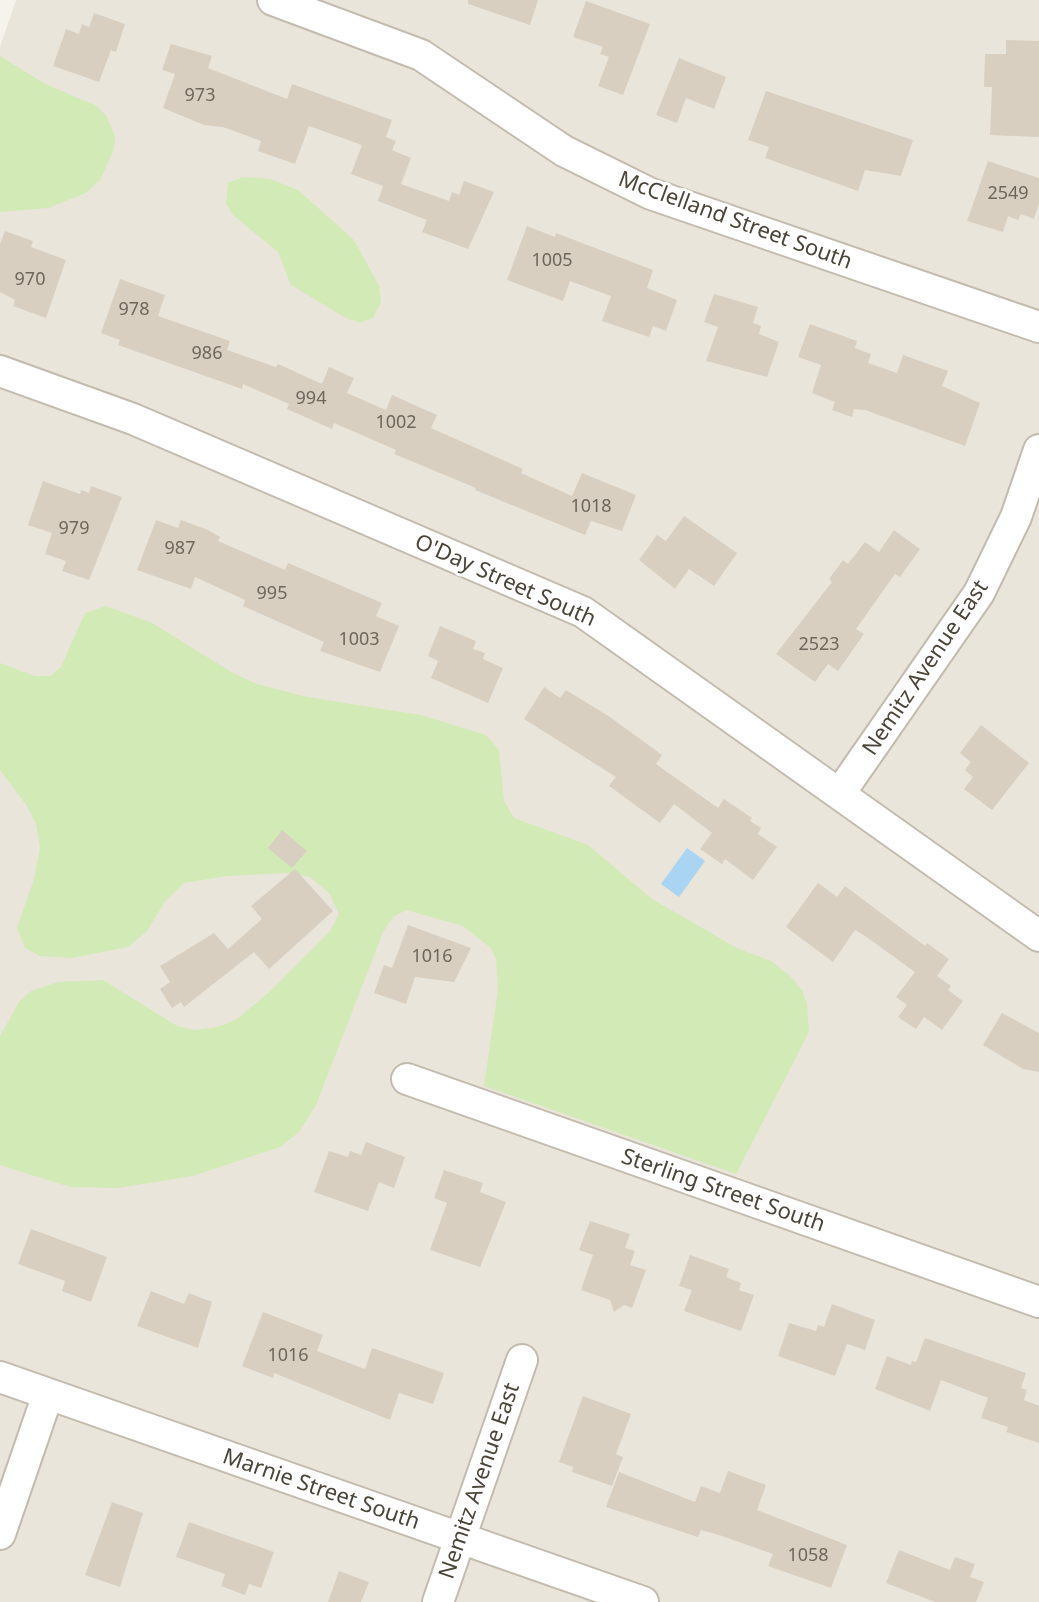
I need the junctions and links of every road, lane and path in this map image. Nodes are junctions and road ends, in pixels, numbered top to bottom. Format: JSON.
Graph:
{"nodes":[{"id":1,"x":273,"y":0,"type":"edge"},
{"id":2,"x":1039,"y":327,"type":"edge"},
{"id":3,"x":0,"y":371,"type":"edge"},
{"id":4,"x":1039,"y":450,"type":"edge"},
{"id":5,"x":840,"y":793,"type":"junction"},
{"id":6,"x":1039,"y":936,"type":"edge"},
{"id":7,"x":407,"y":1079,"type":"dead end"},
{"id":8,"x":1039,"y":1302,"type":"edge"},
{"id":9,"x":522,"y":1360,"type":"dead end"},
{"id":10,"x":0,"y":1377,"type":"edge"},
{"id":11,"x":48,"y":1394,"type":"junction"},
{"id":12,"x":0,"y":1534,"type":"edge"},
{"id":13,"x":460,"y":1538,"type":"junction"},
{"id":14,"x":438,"y":1602,"type":"edge"},
{"id":15,"x":643,"y":1602,"type":"edge"}],
"edges":[{"from":1,"to":2,"type":"street","name":"McClelland Street South"},
{"from":3,"to":5,"type":"street","name":"O'Day Street South"},
{"from":4,"to":5,"type":"street","name":"Nemitz Avenue East"},
{"from":5,"to":6,"type":"street","name":"O'Day Street South"},
{"from":7,"to":8,"type":"street","name":"Sterling Street South"},
{"from":9,"to":13,"type":"street","name":"Nemitz Avenue East"},
{"from":10,"to":11,"type":"street","name":"Marnie Street South"},
{"from":11,"to":12,"type":"street"},
{"from":11,"to":13,"type":"street","name":"Marnie Street South"},
{"from":13,"to":14,"type":"street","name":"Nemitz Avenue East"},
{"from":13,"to":15,"type":"street","name":"Marnie Street South"}]}
